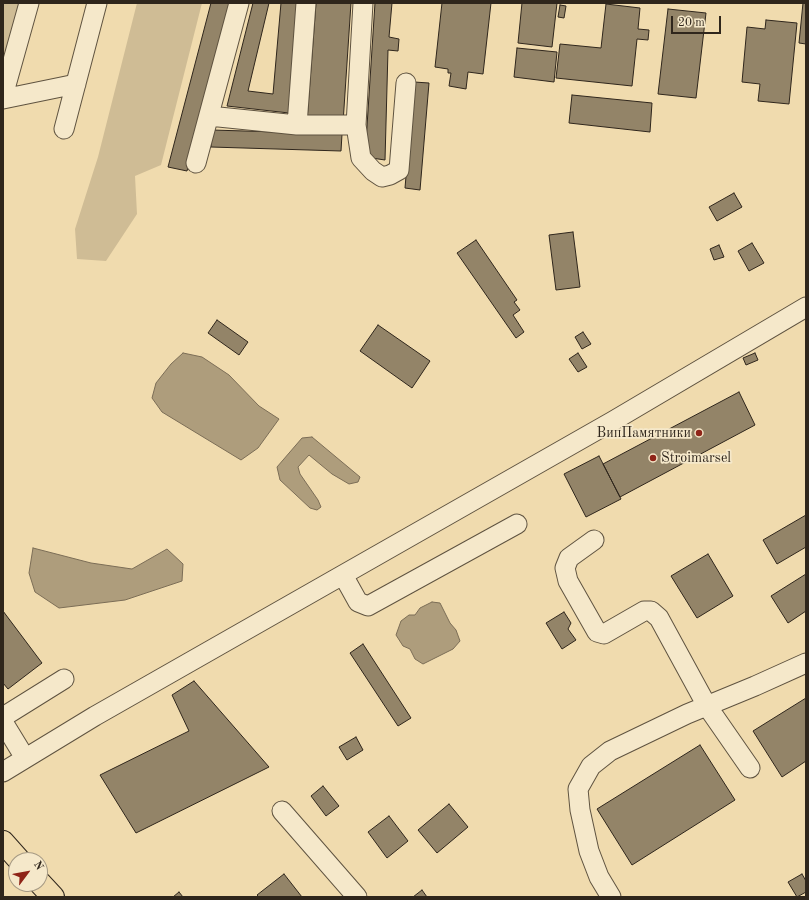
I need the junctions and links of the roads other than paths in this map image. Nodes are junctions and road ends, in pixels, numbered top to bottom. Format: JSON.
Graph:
{"nodes":[{"id":1,"x":29,"y":3,"type":"edge"},
{"id":2,"x":97,"y":3,"type":"edge"},
{"id":3,"x":239,"y":3,"type":"edge"},
{"id":4,"x":306,"y":3,"type":"edge"},
{"id":5,"x":363,"y":3,"type":"edge"},
{"id":6,"x":76,"y":84,"type":"junction"},
{"id":7,"x":406,"y":84,"type":"dead end"},
{"id":8,"x":3,"y":98,"type":"edge"},
{"id":9,"x":209,"y":116,"type":"junction"},
{"id":10,"x":297,"y":124,"type":"junction"},
{"id":11,"x":356,"y":125,"type":"junction"},
{"id":12,"x":64,"y":130,"type":"dead end"},
{"id":13,"x":196,"y":163,"type":"dead end"},
{"id":14,"x":806,"y":307,"type":"edge"},
{"id":15,"x":517,"y":524,"type":"dead end"},
{"id":16,"x":594,"y":540,"type":"dead end"},
{"id":17,"x":343,"y":575,"type":"junction"},
{"id":18,"x":806,"y":663,"type":"edge"},
{"id":19,"x":64,"y":679,"type":"dead end"},
{"id":20,"x":707,"y":706,"type":"junction"},
{"id":21,"x":3,"y":717,"type":"edge"},
{"id":22,"x":3,"y":722,"type":"edge"},
{"id":23,"x":26,"y":758,"type":"junction"},
{"id":24,"x":750,"y":768,"type":"dead end"},
{"id":25,"x":3,"y":772,"type":"edge"},
{"id":26,"x":282,"y":811,"type":"dead end"},
{"id":27,"x":3,"y":842,"type":"edge"},
{"id":28,"x":12,"y":852,"type":"edge"},
{"id":29,"x":357,"y":897,"type":"edge"},
{"id":30,"x":611,"y":897,"type":"edge"}],
"edges":[{"from":1,"to":8,"type":"street"},
{"from":2,"to":6,"type":"street"},
{"from":3,"to":9,"type":"street"},
{"from":4,"to":10,"type":"street"},
{"from":5,"to":11,"type":"street"},
{"from":6,"to":8,"type":"street"},
{"from":6,"to":12,"type":"street"},
{"from":7,"to":11,"type":"street"},
{"from":9,"to":10,"type":"street"},
{"from":9,"to":13,"type":"street"},
{"from":10,"to":11,"type":"street"},
{"from":14,"to":17,"type":"street"},
{"from":15,"to":17,"type":"street"},
{"from":16,"to":20,"type":"street"},
{"from":17,"to":23,"type":"street"},
{"from":18,"to":20,"type":"street"},
{"from":19,"to":21,"type":"street"},
{"from":20,"to":24,"type":"street"},
{"from":20,"to":30,"type":"street"},
{"from":22,"to":23,"type":"street"},
{"from":23,"to":25,"type":"street"},
{"from":26,"to":29,"type":"street"},
{"from":27,"to":28,"type":"main road"}]}
